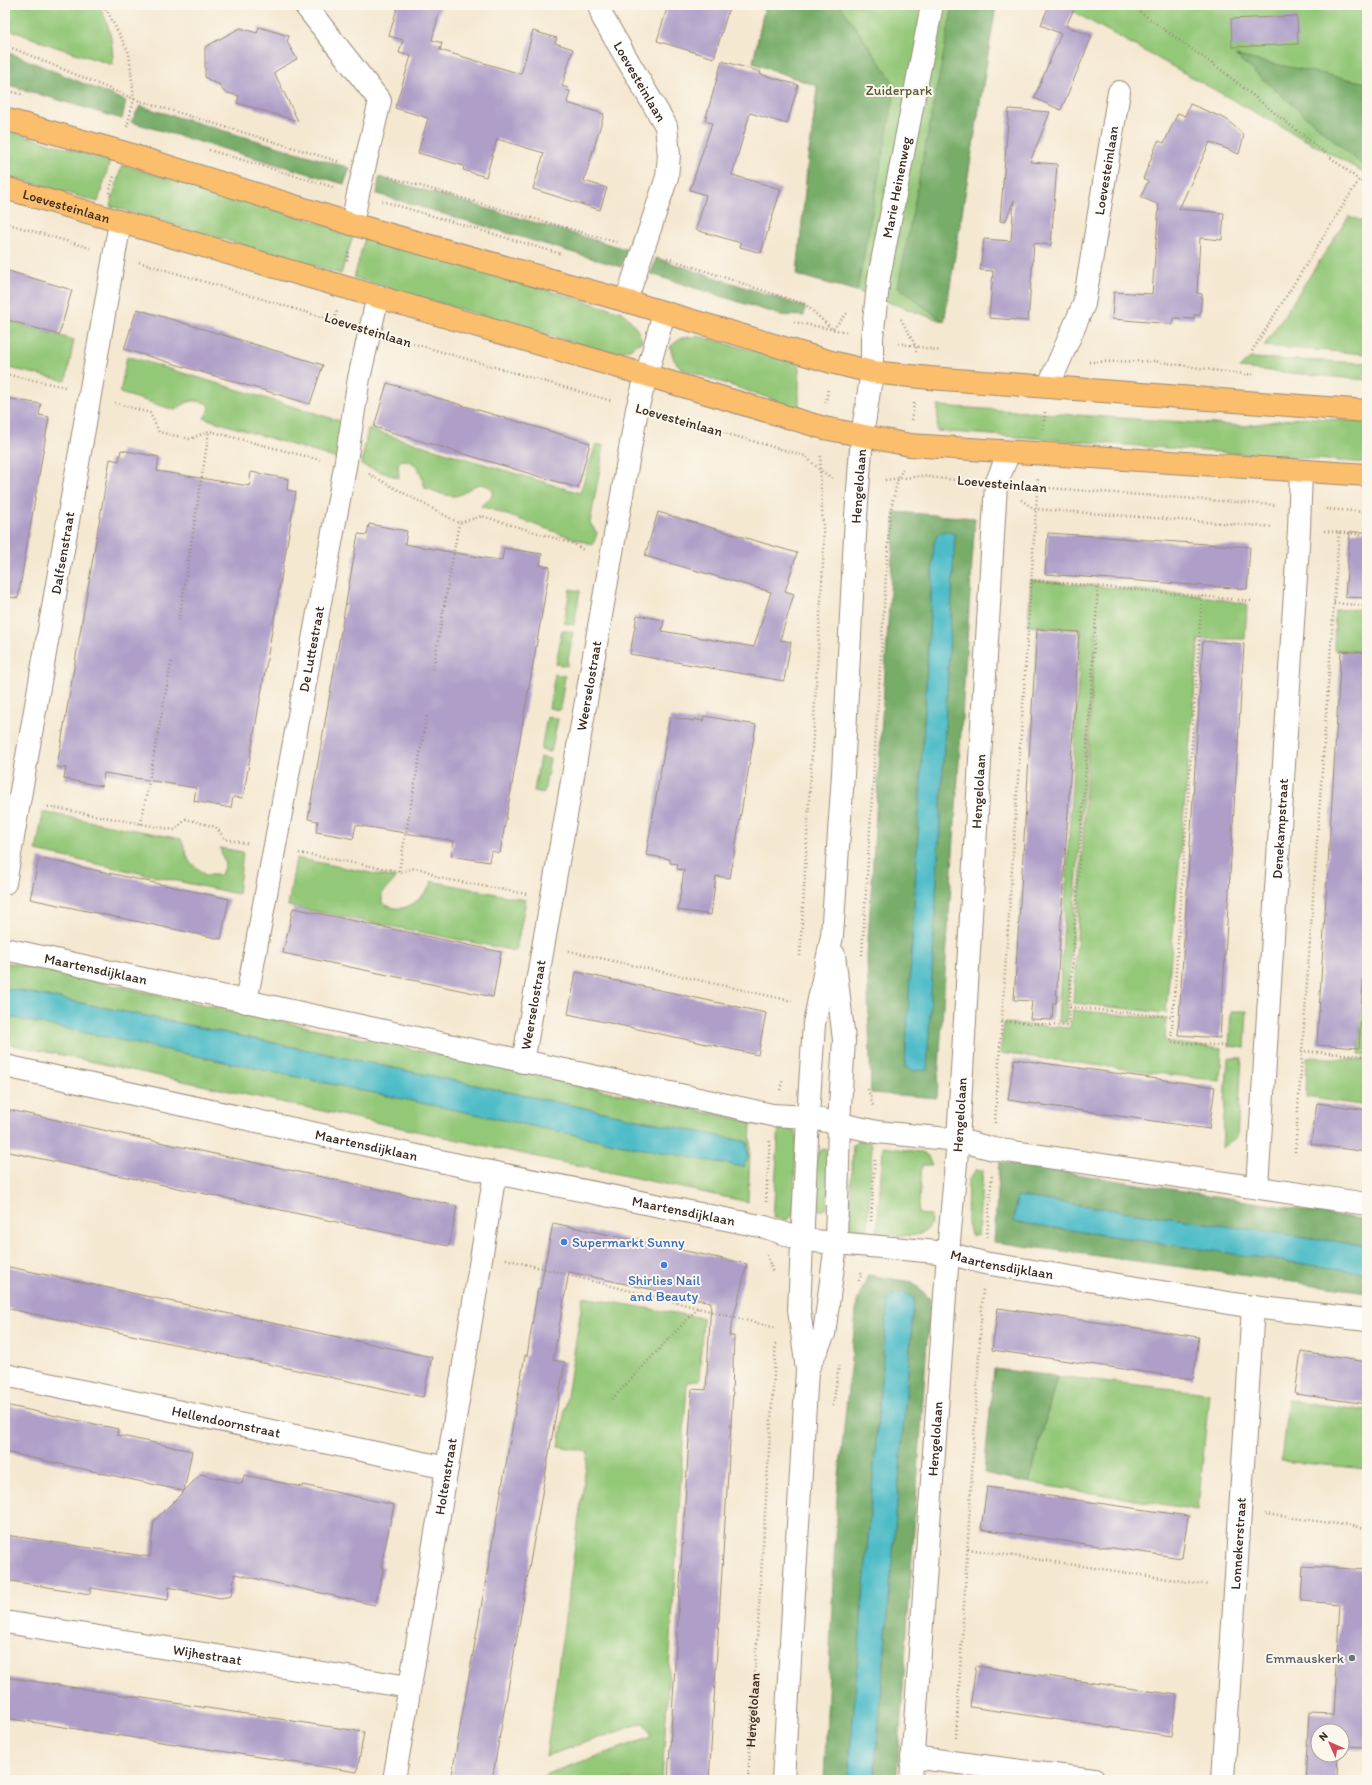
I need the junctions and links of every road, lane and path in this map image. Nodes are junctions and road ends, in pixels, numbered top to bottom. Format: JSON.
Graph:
{"nodes":[{"id":1,"x":104,"y":5,"type":"edge"},
{"id":2,"x":305,"y":5,"type":"edge"},
{"id":3,"x":599,"y":5,"type":"edge"},
{"id":4,"x":932,"y":5,"type":"edge"},
{"id":5,"x":1130,"y":5,"type":"edge"},
{"id":6,"x":5,"y":45,"type":"edge"},
{"id":7,"x":5,"y":90,"type":"edge"},
{"id":8,"x":1119,"y":92,"type":"dead end"},
{"id":9,"x":28,"y":96,"type":"dead end"},
{"id":10,"x":134,"y":99,"type":"junction"},
{"id":11,"x":5,"y":119,"type":"edge"},
{"id":12,"x":134,"y":128,"type":"dead end"},
{"id":13,"x":201,"y":148,"type":"dead end"},
{"id":14,"x":363,"y":170,"type":"junction"},
{"id":15,"x":1359,"y":180,"type":"junction"},
{"id":16,"x":1367,"y":185,"type":"edge"},
{"id":17,"x":5,"y":188,"type":"edge"},
{"id":18,"x":358,"y":194,"type":"junction"},
{"id":19,"x":120,"y":222,"type":"junction"},
{"id":20,"x":5,"y":223,"type":"edge"},
{"id":21,"x":352,"y":224,"type":"junction"},
{"id":22,"x":642,"y":250,"type":"junction"},
{"id":23,"x":114,"y":255,"type":"junction"},
{"id":24,"x":568,"y":256,"type":"dead end"},
{"id":25,"x":378,"y":296,"type":"junction"},
{"id":26,"x":626,"y":301,"type":"junction"},
{"id":27,"x":664,"y":313,"type":"junction"},
{"id":28,"x":790,"y":322,"type":"dead end"},
{"id":29,"x":833,"y":329,"type":"junction"},
{"id":30,"x":370,"y":332,"type":"junction"},
{"id":31,"x":872,"y":338,"type":"junction"},
{"id":32,"x":916,"y":347,"type":"junction"},
{"id":33,"x":1252,"y":351,"type":"dead end"},
{"id":34,"x":946,"y":352,"type":"dead end"},
{"id":35,"x":1058,"y":363,"type":"junction"},
{"id":36,"x":872,"y":372,"type":"junction"},
{"id":37,"x":1226,"y":372,"type":"dead end"},
{"id":38,"x":5,"y":374,"type":"edge"},
{"id":39,"x":646,"y":374,"type":"junction"},
{"id":40,"x":915,"y":377,"type":"junction"},
{"id":41,"x":1048,"y":387,"type":"junction"},
{"id":42,"x":69,"y":388,"type":"dead end"},
{"id":43,"x":637,"y":409,"type":"junction"},
{"id":44,"x":1367,"y":411,"type":"edge"},
{"id":45,"x":210,"y":432,"type":"dead end"},
{"id":46,"x":862,"y":436,"type":"junction"},
{"id":47,"x":910,"y":445,"type":"junction"},
{"id":48,"x":1009,"y":452,"type":"junction"},
{"id":49,"x":1041,"y":455,"type":"junction"},
{"id":50,"x":820,"y":470,"type":"junction"},
{"id":51,"x":1301,"y":471,"type":"junction"},
{"id":52,"x":1367,"y":475,"type":"edge"},
{"id":53,"x":898,"y":479,"type":"junction"},
{"id":54,"x":858,"y":482,"type":"junction"},
{"id":55,"x":996,"y":484,"type":"junction"},
{"id":56,"x":1037,"y":487,"type":"junction"},
{"id":57,"x":1299,"y":507,"type":"junction"},
{"id":58,"x":1035,"y":509,"type":"junction"},
{"id":59,"x":1367,"y":512,"type":"edge"},
{"id":60,"x":459,"y":523,"type":"dead end"},
{"id":61,"x":1299,"y":529,"type":"junction"},
{"id":62,"x":1339,"y":532,"type":"junction"},
{"id":63,"x":1367,"y":535,"type":"edge"},
{"id":64,"x":1030,"y":580,"type":"junction"},
{"id":65,"x":1098,"y":586,"type":"junction"},
{"id":66,"x":1202,"y":596,"type":"junction"},
{"id":67,"x":1252,"y":601,"type":"dead end"},
{"id":68,"x":1334,"y":603,"type":"junction"},
{"id":69,"x":1367,"y":606,"type":"edge"},
{"id":70,"x":179,"y":620,"type":"dead end"},
{"id":71,"x":172,"y":659,"type":"dead end"},
{"id":72,"x":433,"y":669,"type":"dead end"},
{"id":73,"x":427,"y":715,"type":"dead end"},
{"id":74,"x":142,"y":824,"type":"dead end"},
{"id":75,"x":398,"y":871,"type":"dead end"},
{"id":76,"x":5,"y":883,"type":"edge"},
{"id":77,"x":832,"y":936,"type":"junction"},
{"id":78,"x":543,"y":945,"type":"junction"},
{"id":79,"x":5,"y":949,"type":"edge"},
{"id":80,"x":799,"y":962,"type":"dead end"},
{"id":81,"x":246,"y":1002,"type":"junction"},
{"id":82,"x":797,"y":1002,"type":"dead end"},
{"id":83,"x":1070,"y":1007,"type":"junction"},
{"id":84,"x":1172,"y":1017,"type":"junction"},
{"id":85,"x":1002,"y":1021,"type":"junction"},
{"id":86,"x":1225,"y":1046,"type":"dead end"},
{"id":87,"x":1301,"y":1051,"type":"junction"},
{"id":88,"x":1367,"y":1056,"type":"edge"},
{"id":89,"x":523,"y":1062,"type":"junction"},
{"id":90,"x":5,"y":1066,"type":"edge"},
{"id":91,"x":785,"y":1074,"type":"dead end"},
{"id":92,"x":772,"y":1114,"type":"junction"},
{"id":93,"x":808,"y":1117,"type":"junction"},
{"id":94,"x":839,"y":1124,"type":"junction"},
{"id":95,"x":958,"y":1140,"type":"junction"},
{"id":96,"x":994,"y":1149,"type":"junction"},
{"id":97,"x":1295,"y":1152,"type":"dead end"},
{"id":98,"x":494,"y":1173,"type":"junction"},
{"id":99,"x":1257,"y":1187,"type":"junction"},
{"id":100,"x":1367,"y":1204,"type":"edge"},
{"id":101,"x":765,"y":1227,"type":"junction"},
{"id":102,"x":803,"y":1240,"type":"junction"},
{"id":103,"x":836,"y":1244,"type":"junction"},
{"id":104,"x":482,"y":1253,"type":"junction"},
{"id":105,"x":948,"y":1253,"type":"junction"},
{"id":106,"x":984,"y":1263,"type":"junction"},
{"id":107,"x":774,"y":1276,"type":"dead end"},
{"id":108,"x":1253,"y":1307,"type":"junction"},
{"id":109,"x":698,"y":1308,"type":"junction"},
{"id":110,"x":1367,"y":1320,"type":"edge"},
{"id":111,"x":777,"y":1321,"type":"dead end"},
{"id":112,"x":776,"y":1328,"type":"junction"},
{"id":113,"x":807,"y":1370,"type":"junction"},
{"id":114,"x":5,"y":1375,"type":"edge"},
{"id":115,"x":612,"y":1399,"type":"dead end"},
{"id":116,"x":447,"y":1468,"type":"junction"},
{"id":117,"x":1240,"y":1510,"type":"junction"},
{"id":118,"x":1367,"y":1528,"type":"edge"},
{"id":119,"x":968,"y":1549,"type":"junction"},
{"id":120,"x":1235,"y":1589,"type":"junction"},
{"id":121,"x":5,"y":1622,"type":"edge"},
{"id":122,"x":409,"y":1687,"type":"junction"},
{"id":123,"x":912,"y":1757,"type":"junction"},
{"id":124,"x":954,"y":1762,"type":"junction"},
{"id":125,"x":394,"y":1780,"type":"edge"},
{"id":126,"x":748,"y":1780,"type":"edge"},
{"id":127,"x":783,"y":1780,"type":"edge"},
{"id":128,"x":911,"y":1780,"type":"edge"},
{"id":129,"x":1094,"y":1780,"type":"edge"},
{"id":130,"x":1223,"y":1780,"type":"edge"}],
"edges":[{"from":1,"to":10,"type":"path"},
{"from":2,"to":14,"type":"street"},
{"from":3,"to":22,"type":"street","name":"Loevesteinlaan"},
{"from":4,"to":31,"type":"street","name":"Marie Heinenweg"},
{"from":5,"to":15,"type":"path"},
{"from":6,"to":10,"type":"path"},
{"from":7,"to":9,"type":"path"},
{"from":8,"to":35,"type":"street","name":"Loevesteinlaan"},
{"from":10,"to":12,"type":"path"},
{"from":10,"to":14,"type":"path"},
{"from":11,"to":21,"type":"main road"},
{"from":13,"to":18,"type":"path"},
{"from":14,"to":18,"type":"street"},
{"from":14,"to":22,"type":"path"},
{"from":15,"to":16,"type":"path"},
{"from":15,"to":33,"type":"path"},
{"from":17,"to":19,"type":"main road","name":"Loevesteinlaan"},
{"from":18,"to":21,"type":"street"},
{"from":18,"to":24,"type":"path"},
{"from":19,"to":23,"type":"street","name":"Dalfsenstraat"},
{"from":19,"to":25,"type":"main road","name":"Loevesteinlaan"},
{"from":20,"to":23,"type":"path","name":"Loevesteinlaan"},
{"from":21,"to":26,"type":"main road"},
{"from":22,"to":26,"type":"street","name":"Loevesteinlaan"},
{"from":22,"to":29,"type":"path"},
{"from":23,"to":30,"type":"path","name":"Loevesteinlaan"},
{"from":23,"to":76,"type":"street","name":"Dalfsenstraat"},
{"from":25,"to":30,"type":"street","name":"De Luttestraat"},
{"from":25,"to":39,"type":"main road","name":"Loevesteinlaan"},
{"from":26,"to":27,"type":"main road"},
{"from":27,"to":36,"type":"main road"},
{"from":27,"to":39,"type":"street","name":"Weerselostraat"},
{"from":28,"to":29,"type":"path"},
{"from":29,"to":31,"type":"path"},
{"from":30,"to":43,"type":"path","name":"Loevesteinlaan"},
{"from":30,"to":81,"type":"street","name":"De Luttestraat"},
{"from":31,"to":32,"type":"path"},
{"from":31,"to":36,"type":"street","name":"Marie Heinenweg"},
{"from":32,"to":34,"type":"path"},
{"from":32,"to":40,"type":"path"},
{"from":35,"to":37,"type":"path"},
{"from":35,"to":41,"type":"street","name":"Loevesteinlaan"},
{"from":36,"to":40,"type":"main road"},
{"from":36,"to":46,"type":"street","name":"Hengelolaan"},
{"from":38,"to":42,"type":"path"},
{"from":39,"to":43,"type":"street","name":"Weerselostraat"},
{"from":39,"to":46,"type":"main road","name":"Loevesteinlaan"},
{"from":40,"to":41,"type":"main road"},
{"from":40,"to":47,"type":"path"},
{"from":41,"to":44,"type":"main road"},
{"from":41,"to":49,"type":"path"},
{"from":43,"to":50,"type":"path","name":"Loevesteinlaan"},
{"from":43,"to":78,"type":"street","name":"Weerselostraat"},
{"from":45,"to":70,"type":"path"},
{"from":46,"to":47,"type":"main road","name":"Loevesteinlaan"},
{"from":46,"to":54,"type":"street","name":"Hengelolaan"},
{"from":47,"to":48,"type":"main road","name":"Loevesteinlaan"},
{"from":47,"to":53,"type":"path"},
{"from":48,"to":49,"type":"main road","name":"Loevesteinlaan"},
{"from":48,"to":55,"type":"street","name":"Hengelolaan"},
{"from":49,"to":51,"type":"main road","name":"Loevesteinlaan"},
{"from":49,"to":56,"type":"path"},
{"from":50,"to":54,"type":"path","name":"Loevesteinlaan"},
{"from":50,"to":80,"type":"path"},
{"from":51,"to":52,"type":"main road","name":"Loevesteinlaan"},
{"from":51,"to":57,"type":"street","name":"Denekampstraat"},
{"from":53,"to":54,"type":"path","name":"Loevesteinlaan"},
{"from":53,"to":55,"type":"path","name":"Loevesteinlaan"},
{"from":54,"to":77,"type":"street","name":"Hengelolaan"},
{"from":55,"to":56,"type":"path","name":"Loevesteinlaan"},
{"from":55,"to":58,"type":"path"},
{"from":55,"to":95,"type":"street","name":"Hengelolaan"},
{"from":56,"to":57,"type":"path","name":"Loevesteinlaan"},
{"from":56,"to":58,"type":"path"},
{"from":57,"to":59,"type":"path","name":"Loevesteinlaan"},
{"from":57,"to":61,"type":"street","name":"Denekampstraat"},
{"from":58,"to":61,"type":"path"},
{"from":58,"to":64,"type":"path"},
{"from":60,"to":72,"type":"path"},
{"from":61,"to":62,"type":"path"},
{"from":61,"to":99,"type":"street","name":"Denekampstraat"},
{"from":62,"to":63,"type":"path"},
{"from":62,"to":68,"type":"path"},
{"from":64,"to":65,"type":"path"},
{"from":64,"to":85,"type":"path"},
{"from":65,"to":66,"type":"path"},
{"from":65,"to":83,"type":"path"},
{"from":66,"to":67,"type":"path"},
{"from":66,"to":84,"type":"path"},
{"from":68,"to":69,"type":"path"},
{"from":68,"to":87,"type":"path"},
{"from":71,"to":74,"type":"path"},
{"from":73,"to":75,"type":"path"},
{"from":77,"to":93,"type":"street","name":"Hengelolaan"},
{"from":77,"to":94,"type":"street","name":"Hengelolaan"},
{"from":78,"to":82,"type":"path"},
{"from":78,"to":89,"type":"street","name":"Weerselostraat"},
{"from":79,"to":81,"type":"street","name":"Maartensdijklaan"},
{"from":81,"to":89,"type":"street","name":"Maartensdijklaan"},
{"from":83,"to":84,"type":"path"},
{"from":83,"to":85,"type":"path"},
{"from":84,"to":86,"type":"path"},
{"from":85,"to":96,"type":"path"},
{"from":87,"to":88,"type":"path"},
{"from":87,"to":97,"type":"path"},
{"from":89,"to":92,"type":"street","name":"Maartensdijklaan"},
{"from":90,"to":98,"type":"street","name":"Maartensdijklaan"},
{"from":91,"to":92,"type":"path"},
{"from":92,"to":93,"type":"street","name":"Maartensdijklaan"},
{"from":92,"to":101,"type":"path"},
{"from":93,"to":94,"type":"street","name":"Maartensdijklaan"},
{"from":93,"to":102,"type":"street","name":"Hengelolaan"},
{"from":94,"to":95,"type":"street","name":"Maartensdijklaan"},
{"from":94,"to":103,"type":"street","name":"Hengelolaan"},
{"from":95,"to":96,"type":"street","name":"Maartensdijklaan"},
{"from":95,"to":105,"type":"street","name":"Hengelolaan"},
{"from":96,"to":99,"type":"street","name":"Maartensdijklaan"},
{"from":96,"to":106,"type":"path"},
{"from":98,"to":101,"type":"street","name":"Maartensdijklaan"},
{"from":98,"to":104,"type":"street","name":"Holtenstraat"},
{"from":99,"to":100,"type":"street","name":"Maartensdijklaan"},
{"from":101,"to":102,"type":"street","name":"Maartensdijklaan"},
{"from":101,"to":107,"type":"path"},
{"from":102,"to":103,"type":"street","name":"Maartensdijklaan"},
{"from":102,"to":113,"type":"street","name":"Hengelolaan"},
{"from":103,"to":105,"type":"street","name":"Maartensdijklaan"},
{"from":103,"to":113,"type":"street","name":"Hengelolaan"},
{"from":104,"to":109,"type":"path"},
{"from":104,"to":116,"type":"street","name":"Holtenstraat"},
{"from":105,"to":106,"type":"street","name":"Maartensdijklaan"},
{"from":105,"to":123,"type":"street","name":"Hengelolaan"},
{"from":106,"to":108,"type":"street","name":"Maartensdijklaan"},
{"from":106,"to":119,"type":"path"},
{"from":108,"to":110,"type":"street","name":"Maartensdijklaan"},
{"from":108,"to":117,"type":"street","name":"Lonnekerstraat"},
{"from":109,"to":112,"type":"path"},
{"from":109,"to":115,"type":"path"},
{"from":111,"to":112,"type":"path","name":"Hengelolaan"},
{"from":112,"to":126,"type":"path","name":"Hengelolaan"},
{"from":113,"to":127,"type":"street","name":"Hengelolaan"},
{"from":114,"to":116,"type":"street","name":"Hellendoornstraat"},
{"from":116,"to":122,"type":"street","name":"Holtenstraat"},
{"from":117,"to":118,"type":"path"},
{"from":117,"to":120,"type":"street","name":"Lonnekerstraat"},
{"from":119,"to":120,"type":"path"},
{"from":119,"to":124,"type":"path"},
{"from":120,"to":130,"type":"street","name":"Lonnekerstraat"},
{"from":121,"to":122,"type":"street","name":"Wijhestraat"},
{"from":122,"to":125,"type":"street","name":"Holtenstraat"},
{"from":123,"to":124,"type":"street"},
{"from":123,"to":128,"type":"street","name":"Hengelolaan"},
{"from":124,"to":129,"type":"street"}]}
